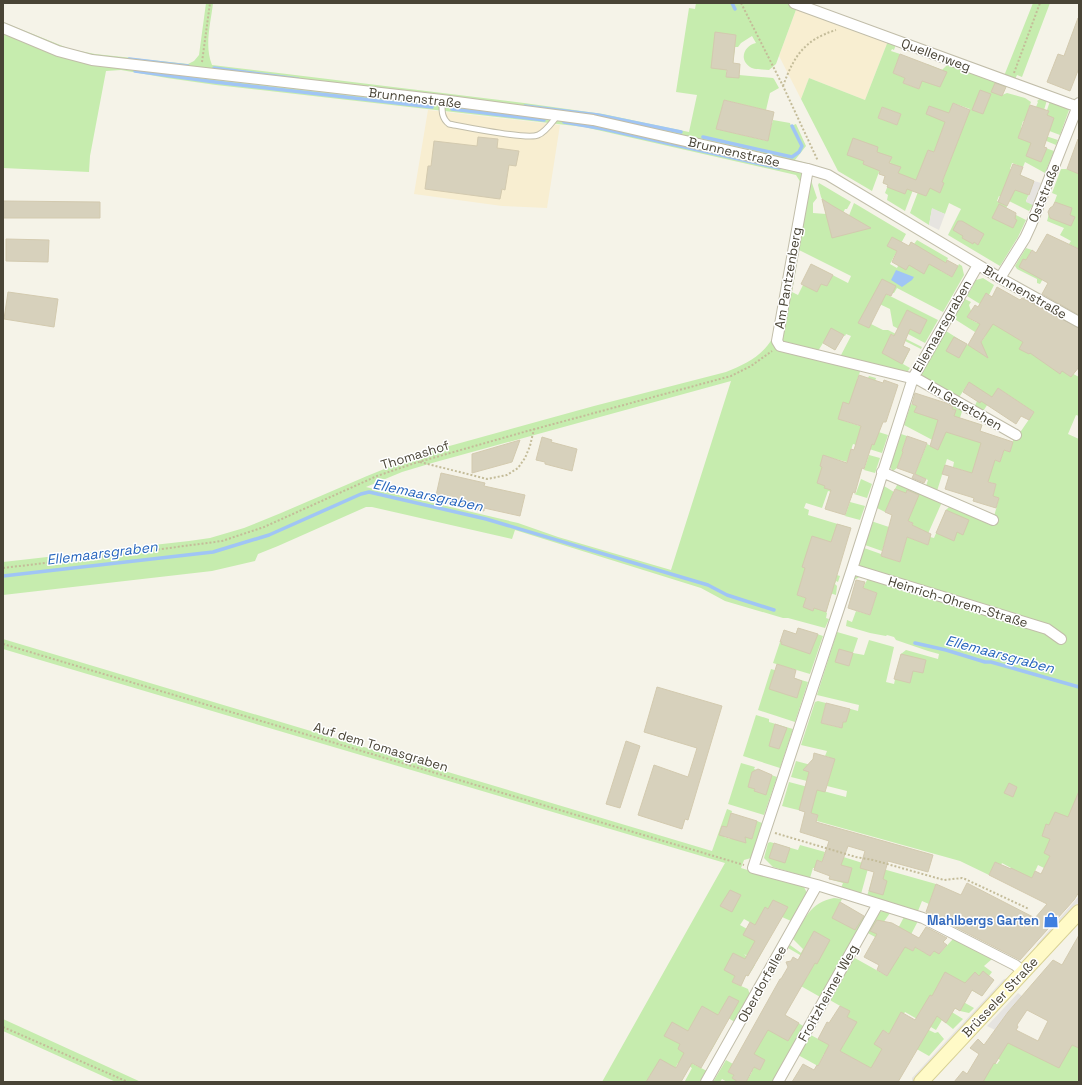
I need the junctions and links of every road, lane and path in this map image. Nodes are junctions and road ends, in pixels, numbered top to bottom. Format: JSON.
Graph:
{"nodes":[{"id":1,"x":210,"y":3,"type":"edge"},
{"id":2,"x":741,"y":3,"type":"edge"},
{"id":3,"x":794,"y":3,"type":"edge"},
{"id":4,"x":1040,"y":3,"type":"edge"},
{"id":5,"x":856,"y":26,"type":"junction"},
{"id":6,"x":3,"y":28,"type":"edge"},
{"id":7,"x":200,"y":73,"type":"junction"},
{"id":8,"x":1011,"y":82,"type":"junction"},
{"id":9,"x":783,"y":86,"type":"junction"},
{"id":10,"x":442,"y":100,"type":"junction"},
{"id":11,"x":1079,"y":105,"type":"edge"},
{"id":12,"x":558,"y":115,"type":"junction"},
{"id":13,"x":808,"y":169,"type":"junction"},
{"id":14,"x":828,"y":175,"type":"junction"},
{"id":15,"x":978,"y":265,"type":"junction"},
{"id":16,"x":1000,"y":278,"type":"junction"},
{"id":17,"x":1079,"y":322,"type":"edge"},
{"id":18,"x":780,"y":346,"type":"junction"},
{"id":19,"x":912,"y":378,"type":"junction"},
{"id":20,"x":534,"y":429,"type":"junction"},
{"id":21,"x":1016,"y":435,"type":"dead end"},
{"id":22,"x":419,"y":462,"type":"junction"},
{"id":23,"x":882,"y":472,"type":"junction"},
{"id":24,"x":993,"y":520,"type":"dead end"},
{"id":25,"x":3,"y":568,"type":"edge"},
{"id":26,"x":852,"y":569,"type":"junction"},
{"id":27,"x":1060,"y":639,"type":"dead end"},
{"id":28,"x":3,"y":644,"type":"edge"},
{"id":29,"x":766,"y":831,"type":"junction"},
{"id":30,"x":753,"y":868,"type":"junction"},
{"id":31,"x":817,"y":885,"type":"junction"},
{"id":32,"x":878,"y":904,"type":"junction"},
{"id":33,"x":1029,"y":909,"type":"dead end"},
{"id":34,"x":1079,"y":912,"type":"edge"},
{"id":35,"x":1024,"y":972,"type":"junction"},
{"id":36,"x":3,"y":1027,"type":"edge"},
{"id":37,"x":128,"y":1082,"type":"edge"},
{"id":38,"x":706,"y":1082,"type":"edge"},
{"id":39,"x":778,"y":1082,"type":"edge"},
{"id":40,"x":921,"y":1082,"type":"edge"}],
"edges":[{"from":1,"to":7,"type":"path"},
{"from":2,"to":9,"type":"path"},
{"from":3,"to":5,"type":"street","name":"Quellenweg"},
{"from":4,"to":8,"type":"path"},
{"from":5,"to":8,"type":"street","name":"Quellenweg"},
{"from":5,"to":9,"type":"path"},
{"from":6,"to":7,"type":"street","name":"Brunnenstraße"},
{"from":7,"to":10,"type":"street","name":"Brunnenstraße"},
{"from":8,"to":11,"type":"street","name":"Quellenweg"},
{"from":9,"to":14,"type":"path"},
{"from":10,"to":12,"type":"street","name":"Brunnenstraße"},
{"from":10,"to":12,"type":"lane"},
{"from":11,"to":16,"type":"street","name":"Oststraße"},
{"from":12,"to":13,"type":"street","name":"Brunnenstraße"},
{"from":13,"to":14,"type":"street","name":"Brunnenstraße"},
{"from":13,"to":18,"type":"street","name":"Am Pantzenberg"},
{"from":14,"to":15,"type":"street","name":"Brunnenstraße"},
{"from":15,"to":16,"type":"street","name":"Brunnenstraße"},
{"from":15,"to":19,"type":"street","name":"Ellemaarsgraben"},
{"from":16,"to":17,"type":"street","name":"Brunnenstraße"},
{"from":18,"to":19,"type":"street","name":"Am Pantzenberg"},
{"from":18,"to":20,"type":"path","name":"Thomashof"},
{"from":19,"to":21,"type":"street","name":"Im Geretchen"},
{"from":19,"to":23,"type":"street","name":"Ellemaarsgraben"},
{"from":20,"to":22,"type":"path","name":"Thomashof"},
{"from":20,"to":22,"type":"path"},
{"from":22,"to":25,"type":"path","name":"Thomashof"},
{"from":23,"to":24,"type":"street"},
{"from":23,"to":26,"type":"street","name":"Ellemaarsgraben"},
{"from":26,"to":27,"type":"street","name":"Heinrich-Ohrem-Straße"},
{"from":26,"to":29,"type":"street","name":"Ellemaarsgraben"},
{"from":28,"to":30,"type":"path","name":"Auf dem Tomasgraben"},
{"from":29,"to":30,"type":"street","name":"Ellemaarsgraben"},
{"from":29,"to":33,"type":"path"},
{"from":30,"to":31,"type":"street"},
{"from":31,"to":32,"type":"street"},
{"from":31,"to":38,"type":"street","name":"Oberdorfallee"},
{"from":32,"to":35,"type":"street"},
{"from":32,"to":39,"type":"street","name":"Froitzheimer Weg"},
{"from":34,"to":35,"type":"street","name":"Brüsseler Straße"},
{"from":35,"to":40,"type":"street","name":"Brüsseler Straße"},
{"from":36,"to":37,"type":"path"}]}
